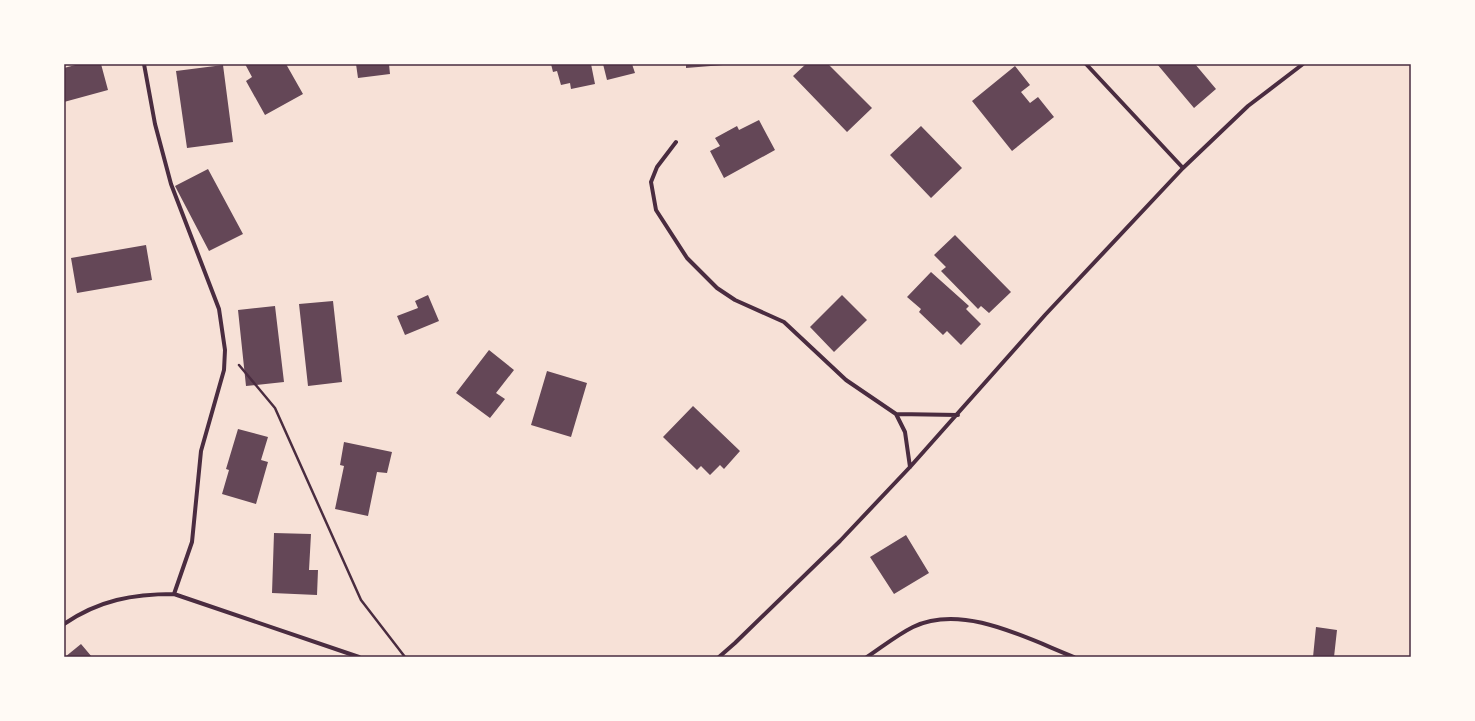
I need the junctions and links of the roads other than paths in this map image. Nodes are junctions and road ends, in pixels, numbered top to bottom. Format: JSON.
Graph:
{"nodes":[{"id":1,"x":144,"y":64,"type":"edge"},
{"id":2,"x":1086,"y":64,"type":"edge"},
{"id":3,"x":1303,"y":64,"type":"edge"},
{"id":4,"x":676,"y":142,"type":"dead end"},
{"id":5,"x":1183,"y":168,"type":"junction"},
{"id":6,"x":896,"y":414,"type":"junction"},
{"id":7,"x":958,"y":415,"type":"junction"},
{"id":8,"x":910,"y":467,"type":"junction"},
{"id":9,"x":174,"y":594,"type":"junction"},
{"id":10,"x":64,"y":624,"type":"edge"},
{"id":11,"x":360,"y":657,"type":"edge"},
{"id":12,"x":719,"y":657,"type":"edge"},
{"id":13,"x":868,"y":657,"type":"edge"},
{"id":14,"x":1074,"y":657,"type":"edge"}],
"edges":[{"from":1,"to":9,"type":"street"},
{"from":2,"to":5,"type":"street"},
{"from":3,"to":5,"type":"street"},
{"from":4,"to":6,"type":"street"},
{"from":5,"to":7,"type":"street"},
{"from":6,"to":7,"type":"street"},
{"from":6,"to":8,"type":"street"},
{"from":7,"to":8,"type":"street"},
{"from":8,"to":12,"type":"street"},
{"from":9,"to":10,"type":"street"},
{"from":9,"to":11,"type":"street"},
{"from":13,"to":14,"type":"street"}]}
